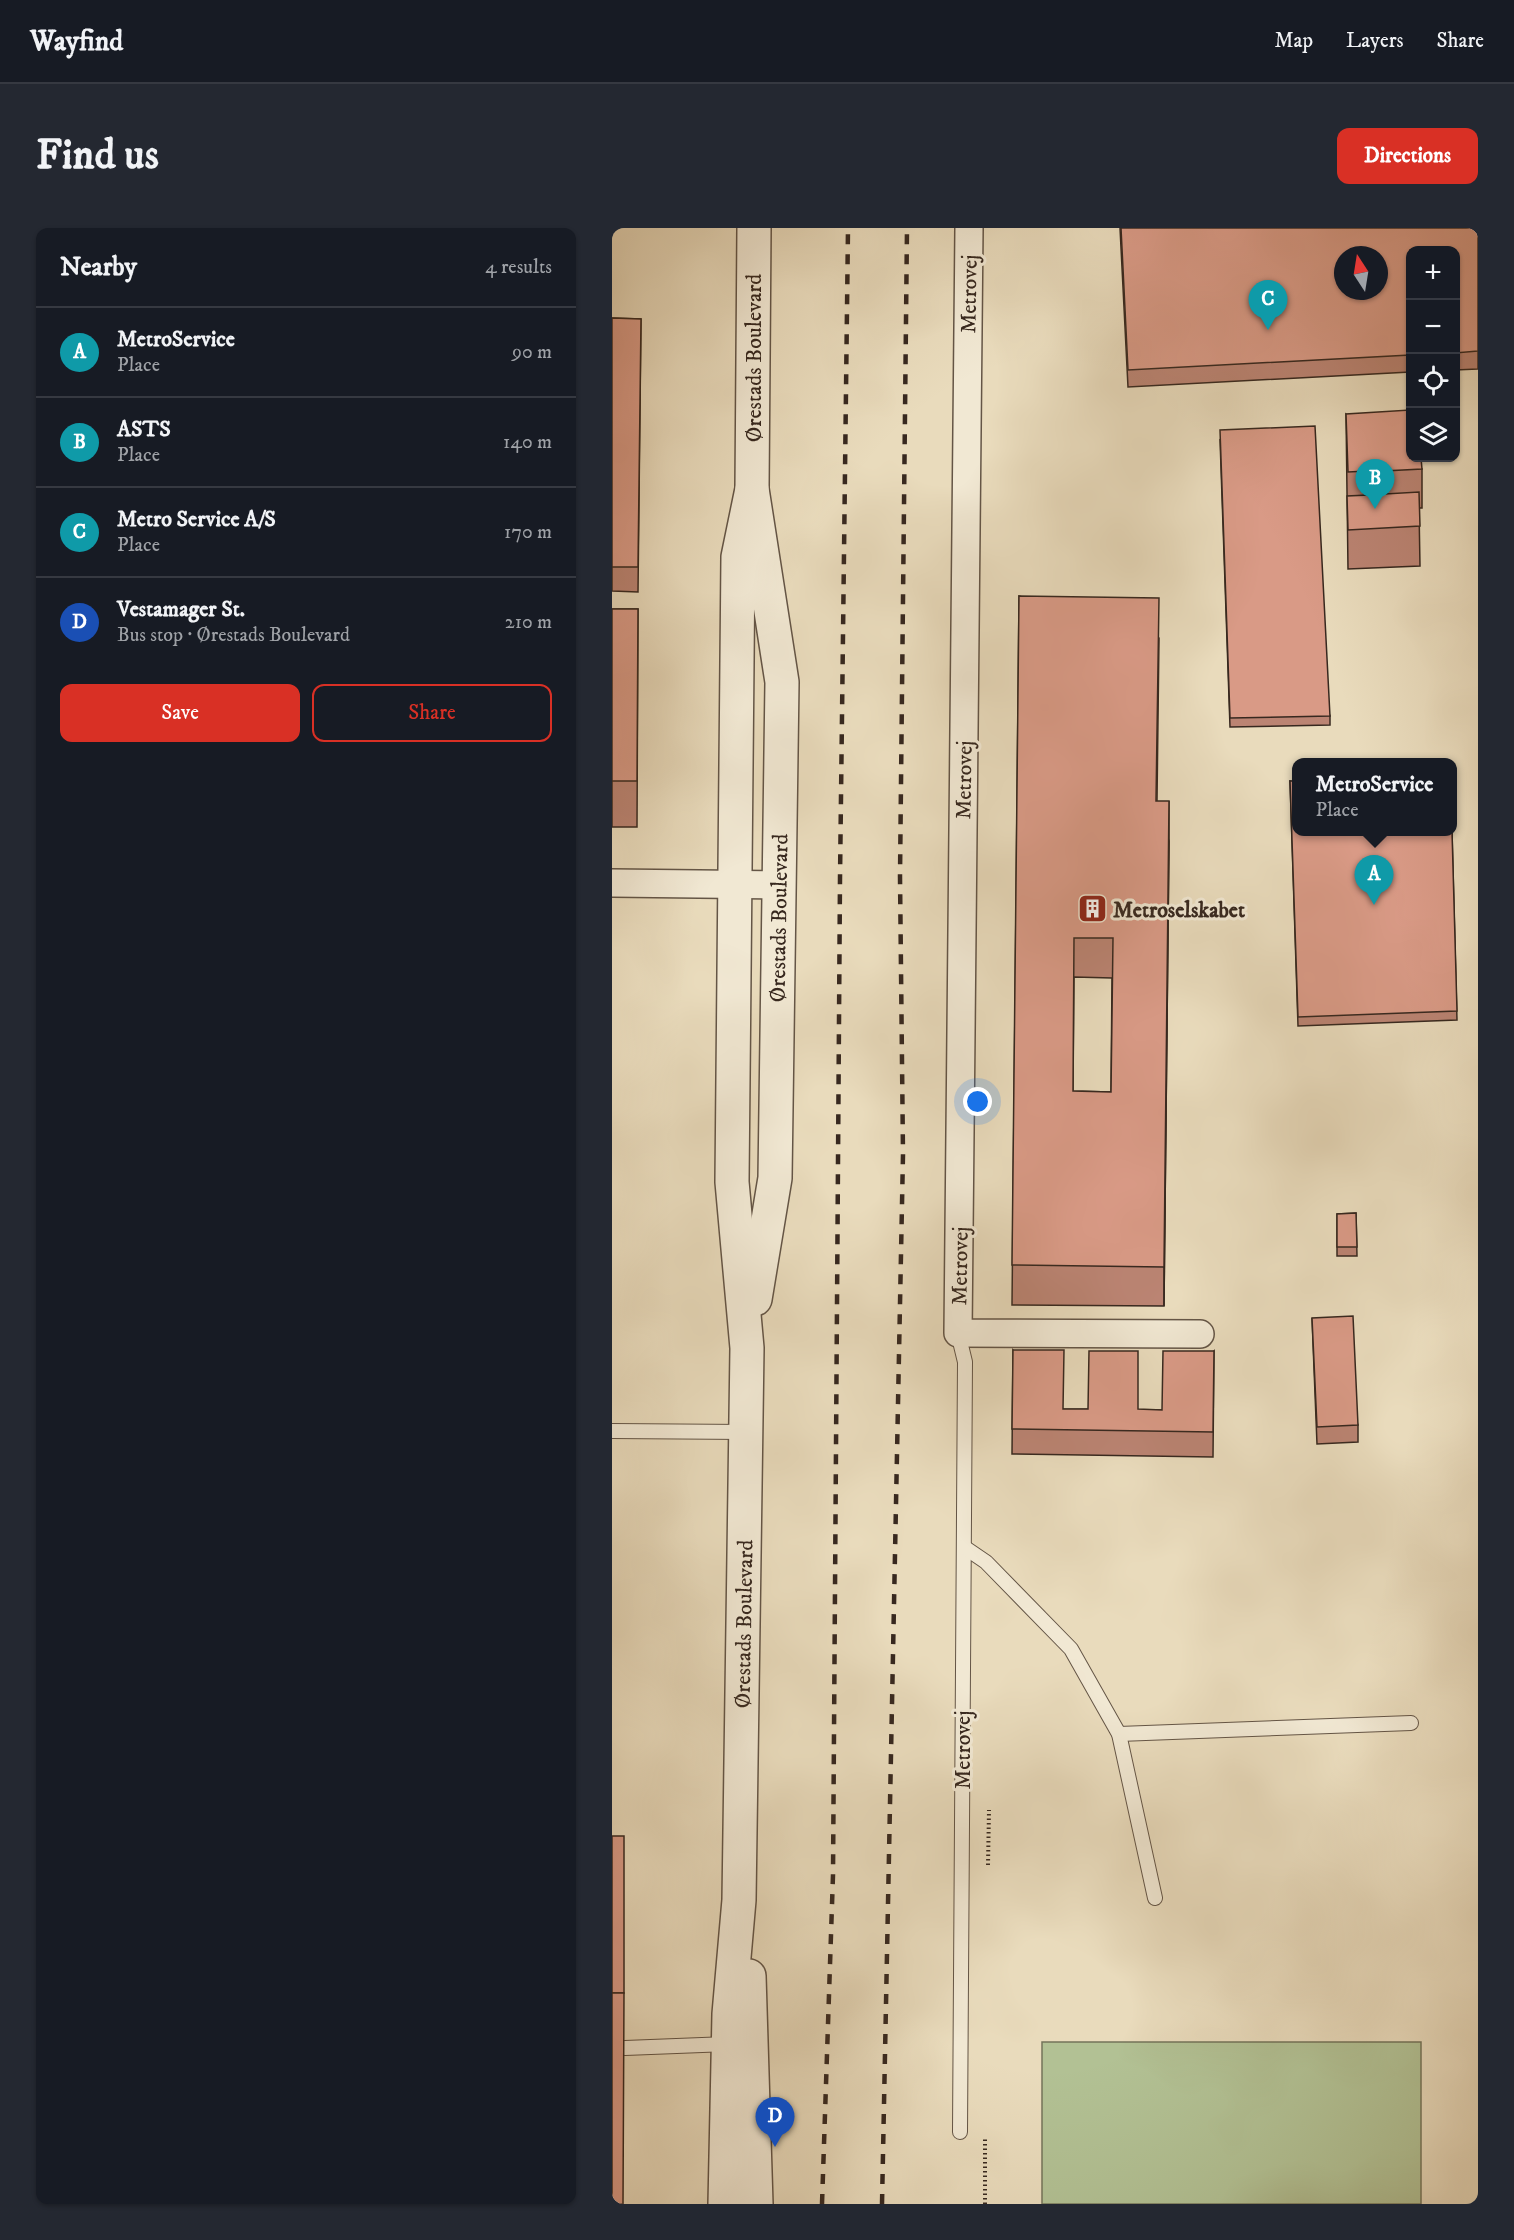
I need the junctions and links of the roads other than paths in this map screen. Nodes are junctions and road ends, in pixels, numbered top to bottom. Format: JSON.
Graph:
{"nodes":[{"id":1,"x":754,"y":228,"type":"edge"},
{"id":2,"x":969,"y":228,"type":"edge"},
{"id":3,"x":752,"y":489,"type":"junction"},
{"id":4,"x":612,"y":883,"type":"edge"},
{"id":5,"x":735,"y":884,"type":"junction"},
{"id":6,"x":777,"y":885,"type":"junction"},
{"id":7,"x":958,"y":1333,"type":"junction"},
{"id":8,"x":1200,"y":1334,"type":"dead end"},
{"id":9,"x":747,"y":1348,"type":"junction"},
{"id":10,"x":612,"y":1431,"type":"edge"},
{"id":11,"x":746,"y":1432,"type":"junction"},
{"id":12,"x":964,"y":1547,"type":"junction"},
{"id":13,"x":1411,"y":1723,"type":"dead end"},
{"id":14,"x":1119,"y":1734,"type":"junction"},
{"id":15,"x":1155,"y":1899,"type":"dead end"},
{"id":16,"x":739,"y":1900,"type":"junction"},
{"id":17,"x":728,"y":2044,"type":"junction"},
{"id":18,"x":625,"y":2048,"type":"edge"},
{"id":19,"x":960,"y":2132,"type":"dead end"},
{"id":20,"x":726,"y":2204,"type":"edge"},
{"id":21,"x":756,"y":2204,"type":"edge"}],
"edges":[{"from":1,"to":3,"type":"street","name":"Ørestads Boulevard"},
{"from":2,"to":7,"type":"street","name":"Metrovej"},
{"from":3,"to":5,"type":"street","name":"Ørestads Boulevard"},
{"from":3,"to":6,"type":"street","name":"Ørestads Boulevard"},
{"from":4,"to":5,"type":"street"},
{"from":5,"to":6,"type":"street"},
{"from":5,"to":9,"type":"street","name":"Ørestads Boulevard"},
{"from":6,"to":9,"type":"street","name":"Ørestads Boulevard"},
{"from":7,"to":8,"type":"street","name":"Metrovej"},
{"from":7,"to":12,"type":"lane","name":"Metrovej"},
{"from":9,"to":11,"type":"street","name":"Ørestads Boulevard"},
{"from":10,"to":11,"type":"lane"},
{"from":11,"to":16,"type":"street","name":"Ørestads Boulevard"},
{"from":12,"to":14,"type":"lane"},
{"from":12,"to":19,"type":"lane","name":"Metrovej"},
{"from":13,"to":14,"type":"lane"},
{"from":14,"to":15,"type":"lane"},
{"from":16,"to":17,"type":"street","name":"Ørestads Boulevard"},
{"from":16,"to":21,"type":"street","name":"Ørestads Boulevard"},
{"from":17,"to":18,"type":"lane"},
{"from":17,"to":20,"type":"street","name":"Ørestads Boulevard"}]}
